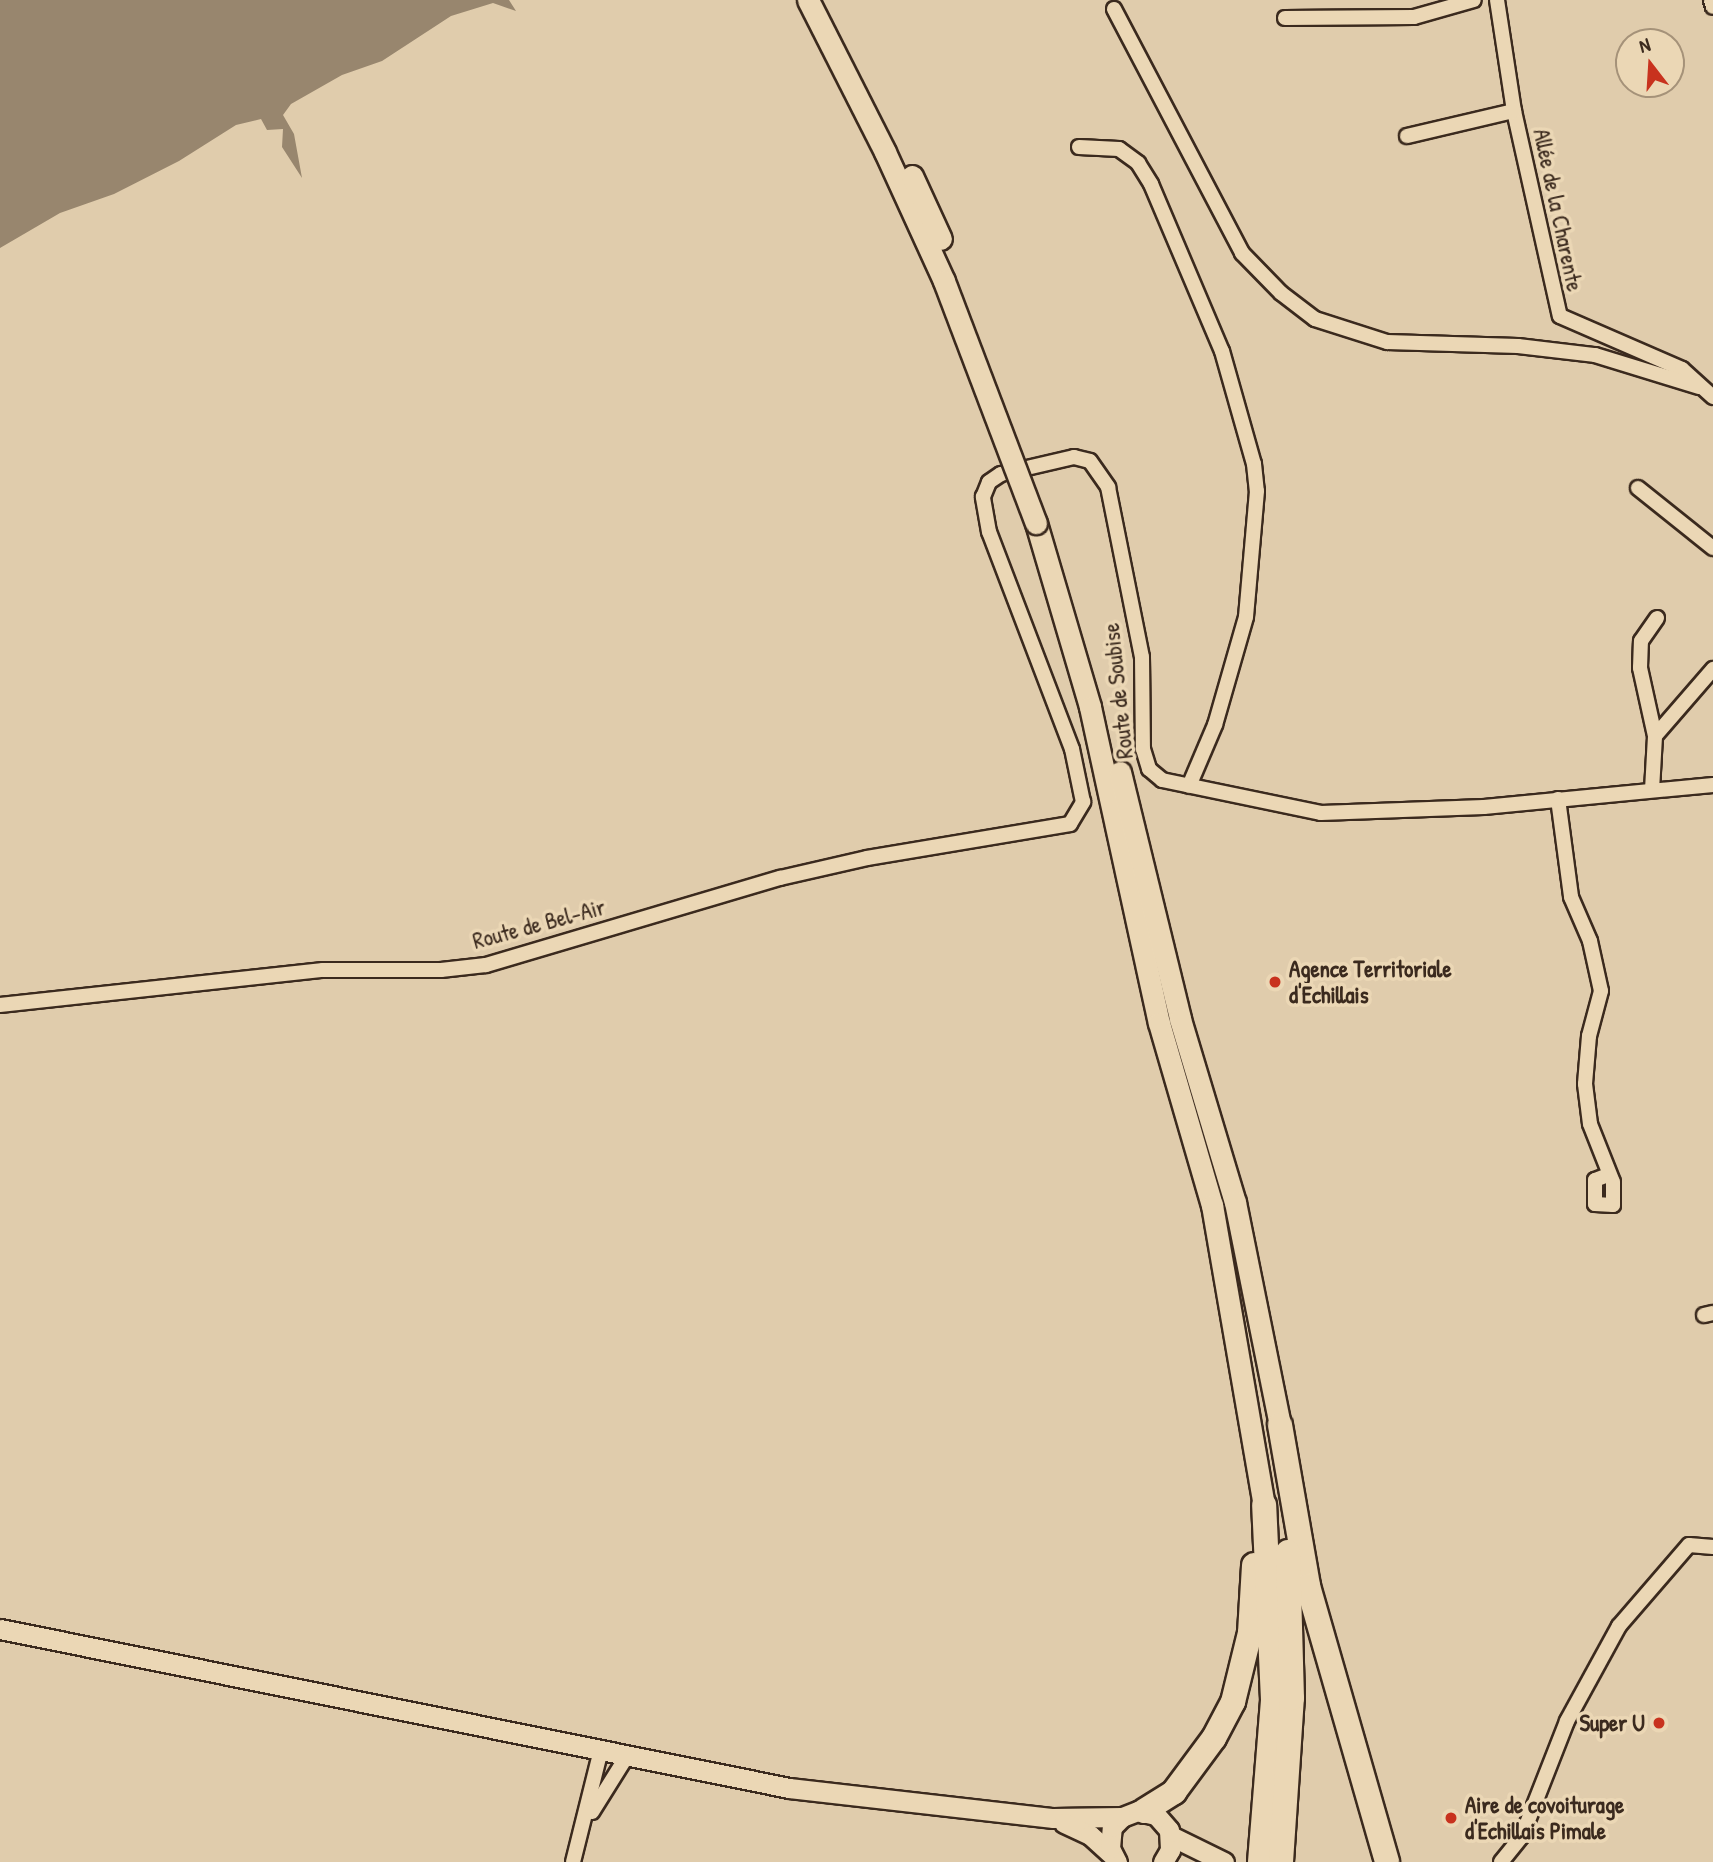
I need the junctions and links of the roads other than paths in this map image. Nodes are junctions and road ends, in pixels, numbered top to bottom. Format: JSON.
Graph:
{"nodes":[{"id":1,"x":808,"y":0,"type":"edge"},
{"id":2,"x":823,"y":0,"type":"edge"},
{"id":3,"x":1474,"y":0,"type":"edge"},
{"id":4,"x":1497,"y":0,"type":"edge"},
{"id":5,"x":1712,"y":0,"type":"edge"},
{"id":6,"x":1713,"y":7,"type":"edge"},
{"id":7,"x":1114,"y":9,"type":"dead end"},
{"id":8,"x":1285,"y":18,"type":"dead end"},
{"id":9,"x":1514,"y":111,"type":"junction"},
{"id":10,"x":1407,"y":136,"type":"dead end"},
{"id":11,"x":1079,"y":147,"type":"dead end"},
{"id":12,"x":1699,"y":387,"type":"junction"},
{"id":13,"x":1713,"y":397,"type":"edge"},
{"id":14,"x":1638,"y":488,"type":"dead end"},
{"id":15,"x":1042,"y":520,"type":"junction"},
{"id":16,"x":1713,"y":548,"type":"edge"},
{"id":17,"x":1657,"y":618,"type":"dead end"},
{"id":18,"x":1713,"y":669,"type":"edge"},
{"id":19,"x":1655,"y":736,"type":"junction"},
{"id":20,"x":1713,"y":785,"type":"edge"},
{"id":21,"x":1189,"y":786,"type":"junction"},
{"id":22,"x":1652,"y":790,"type":"junction"},
{"id":23,"x":1558,"y":799,"type":"junction"},
{"id":24,"x":1078,"y":817,"type":"joint"},
{"id":25,"x":0,"y":1005,"type":"edge"},
{"id":26,"x":1608,"y":1175,"type":"dead end"},
{"id":27,"x":1280,"y":1425,"type":"junction"},
{"id":28,"x":1264,"y":1505,"type":"junction"},
{"id":29,"x":1713,"y":1547,"type":"edge"},
{"id":30,"x":0,"y":1629,"type":"edge"},
{"id":31,"x":601,"y":1750,"type":"junction"},
{"id":32,"x":627,"y":1756,"type":"junction"},
{"id":33,"x":1133,"y":1814,"type":"junction"},
{"id":34,"x":1053,"y":1818,"type":"junction"},
{"id":35,"x":581,"y":1827,"type":"junction"},
{"id":36,"x":1171,"y":1836,"type":"junction"},
{"id":37,"x":1115,"y":1858,"type":"edge"},
{"id":38,"x":573,"y":1862,"type":"edge"},
{"id":39,"x":1163,"y":1862,"type":"edge"},
{"id":40,"x":1224,"y":1862,"type":"edge"},
{"id":41,"x":1260,"y":1862,"type":"edge"},
{"id":42,"x":1280,"y":1862,"type":"edge"},
{"id":43,"x":1387,"y":1862,"type":"edge"},
{"id":44,"x":1501,"y":1862,"type":"edge"}],
"edges":[{"from":1,"to":15,"type":"main road","bridge":true},
{"from":2,"to":15,"type":"main road","bridge":true},
{"from":3,"to":8,"type":"street"},
{"from":4,"to":9,"type":"street","name":"Allée de la Charente"},
{"from":5,"to":6,"type":"street"},
{"from":7,"to":12,"type":"street"},
{"from":9,"to":10,"type":"street","name":"Allée de la Charente"},
{"from":9,"to":12,"type":"street","name":"Allée de la Charente"},
{"from":11,"to":21,"type":"street"},
{"from":12,"to":13,"type":"street"},
{"from":14,"to":16,"type":"street"},
{"from":15,"to":27,"type":"main road"},
{"from":15,"to":28,"type":"main road"},
{"from":17,"to":19,"type":"street"},
{"from":18,"to":19,"type":"street"},
{"from":19,"to":22,"type":"street"},
{"from":20,"to":22,"type":"street","name":"Route de Soubise"},
{"from":21,"to":23,"type":"street","name":"Route de Soubise"},
{"from":21,"to":24,"type":"street","name":"Route de Soubise"},
{"from":22,"to":23,"type":"street","name":"Route de Soubise"},
{"from":23,"to":26,"type":"street"},
{"from":24,"to":25,"type":"street","name":"Route de Bel-Air"},
{"from":27,"to":42,"type":"highway"},
{"from":27,"to":43,"type":"highway"},
{"from":28,"to":33,"type":"highway"},
{"from":28,"to":41,"type":"highway"},
{"from":29,"to":44,"type":"street"},
{"from":30,"to":31,"type":"main road"},
{"from":31,"to":32,"type":"main road"},
{"from":31,"to":35,"type":"street"},
{"from":32,"to":34,"type":"main road"},
{"from":32,"to":35,"type":"street"},
{"from":33,"to":34,"type":"main road"},
{"from":33,"to":36,"type":"main road"},
{"from":33,"to":37,"type":"main road"},
{"from":34,"to":37,"type":"main road"},
{"from":35,"to":38,"type":"street"},
{"from":36,"to":39,"type":"main road"},
{"from":36,"to":40,"type":"main road"}]}
